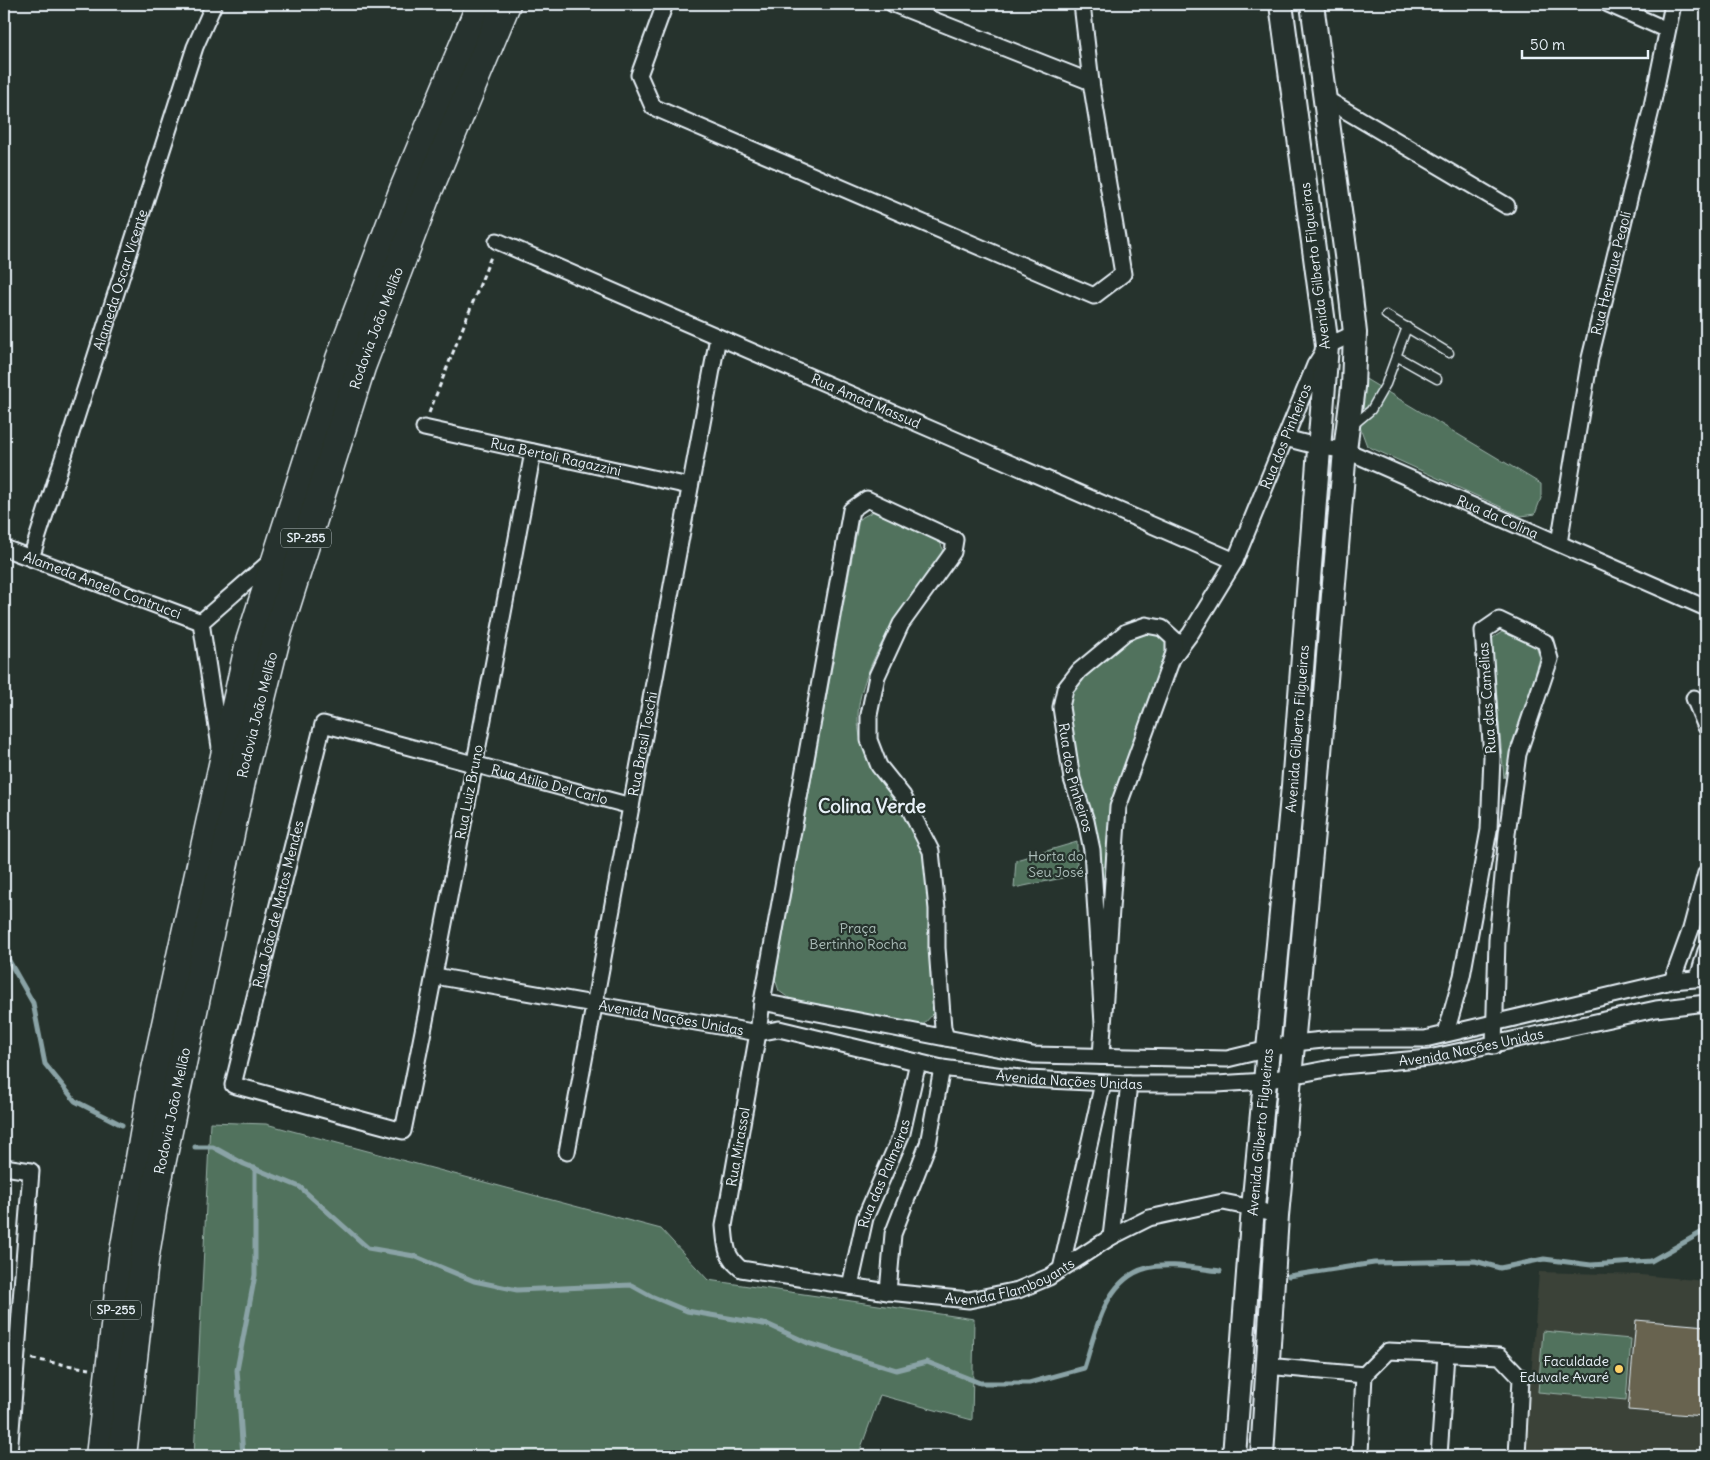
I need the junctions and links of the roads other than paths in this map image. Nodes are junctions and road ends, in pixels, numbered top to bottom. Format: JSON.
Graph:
{"nodes":[{"id":1,"x":214,"y":4,"type":"edge"},
{"id":2,"x":481,"y":4,"type":"edge"},
{"id":3,"x":506,"y":4,"type":"edge"},
{"id":4,"x":665,"y":4,"type":"edge"},
{"id":5,"x":893,"y":4,"type":"edge"},
{"id":6,"x":1082,"y":4,"type":"edge"},
{"id":7,"x":1281,"y":4,"type":"edge"},
{"id":8,"x":1312,"y":4,"type":"edge"},
{"id":9,"x":1608,"y":4,"type":"edge"},
{"id":10,"x":1673,"y":4,"type":"edge"},
{"id":11,"x":1667,"y":30,"type":"junction"},
{"id":12,"x":1091,"y":82,"type":"junction"},
{"id":13,"x":1326,"y":99,"type":"junction"},
{"id":14,"x":1507,"y":206,"type":"dead end"},
{"id":15,"x":497,"y":241,"type":"road end"},
{"id":16,"x":1386,"y":315,"type":"dead end"},
{"id":17,"x":1407,"y":327,"type":"junction"},
{"id":18,"x":1355,"y":333,"type":"junction"},
{"id":19,"x":718,"y":337,"type":"junction"},
{"id":20,"x":1327,"y":346,"type":"junction"},
{"id":21,"x":1449,"y":353,"type":"dead end"},
{"id":22,"x":1396,"y":356,"type":"junction"},
{"id":23,"x":1437,"y":378,"type":"dead end"},
{"id":24,"x":424,"y":428,"type":"road end"},
{"id":25,"x":1285,"y":438,"type":"junction"},
{"id":26,"x":1347,"y":440,"type":"junction"},
{"id":27,"x":1320,"y":447,"type":"junction"},
{"id":28,"x":533,"y":452,"type":"junction"},
{"id":29,"x":689,"y":486,"type":"junction"},
{"id":30,"x":1559,"y":543,"type":"junction"},
{"id":31,"x":4,"y":548,"type":"edge"},
{"id":32,"x":277,"y":555,"type":"junction"},
{"id":33,"x":31,"y":558,"type":"junction"},
{"id":34,"x":1235,"y":561,"type":"junction"},
{"id":35,"x":1705,"y":602,"type":"edge"},
{"id":36,"x":201,"y":622,"type":"junction"},
{"id":37,"x":1172,"y":658,"type":"junction"},
{"id":38,"x":1694,"y":698,"type":"dead end"},
{"id":39,"x":323,"y":724,"type":"joint"},
{"id":40,"x":1706,"y":727,"type":"edge"},
{"id":41,"x":222,"y":763,"type":"junction"},
{"id":42,"x":475,"y":763,"type":"junction"},
{"id":43,"x":1293,"y":786,"type":"junction"},
{"id":44,"x":1317,"y":789,"type":"junction"},
{"id":45,"x":631,"y":806,"type":"junction"},
{"id":46,"x":1706,"y":873,"type":"edge"},
{"id":47,"x":1706,"y":951,"type":"edge"},
{"id":48,"x":435,"y":976,"type":"junction"},
{"id":49,"x":1702,"y":978,"type":"edge"},
{"id":50,"x":1672,"y":981,"type":"junction"},
{"id":51,"x":762,"y":1002,"type":"junction"},
{"id":52,"x":594,"y":1004,"type":"junction"},
{"id":53,"x":1706,"y":1004,"type":"edge"},
{"id":54,"x":1493,"y":1022,"type":"junction"},
{"id":55,"x":1103,"y":1024,"type":"junction"},
{"id":56,"x":758,"y":1033,"type":"junction"},
{"id":57,"x":1446,"y":1033,"type":"junction"},
{"id":58,"x":946,"y":1038,"type":"junction"},
{"id":59,"x":1294,"y":1044,"type":"junction"},
{"id":60,"x":1494,"y":1046,"type":"junction"},
{"id":61,"x":1268,"y":1050,"type":"junction"},
{"id":62,"x":1101,"y":1056,"type":"junction"},
{"id":63,"x":918,"y":1062,"type":"junction"},
{"id":64,"x":942,"y":1068,"type":"junction"},
{"id":65,"x":1290,"y":1074,"type":"junction"},
{"id":66,"x":1265,"y":1081,"type":"junction"},
{"id":67,"x":1103,"y":1083,"type":"junction"},
{"id":68,"x":1129,"y":1084,"type":"junction"},
{"id":69,"x":403,"y":1131,"type":"joint"},
{"id":70,"x":567,"y":1152,"type":"dead end"},
{"id":71,"x":4,"y":1167,"type":"edge"},
{"id":72,"x":1253,"y":1208,"type":"junction"},
{"id":73,"x":1277,"y":1216,"type":"junction"},
{"id":74,"x":1111,"y":1237,"type":"junction"},
{"id":75,"x":730,"y":1261,"type":"joint"},
{"id":76,"x":1061,"y":1269,"type":"junction"},
{"id":77,"x":850,"y":1286,"type":"junction"},
{"id":78,"x":888,"y":1292,"type":"junction"},
{"id":79,"x":1446,"y":1354,"type":"junction"},
{"id":80,"x":1267,"y":1366,"type":"junction"},
{"id":81,"x":1364,"y":1375,"type":"junction"},
{"id":82,"x":1236,"y":1426,"type":"junction"},
{"id":83,"x":1264,"y":1430,"type":"junction"},
{"id":84,"x":9,"y":1456,"type":"edge"},
{"id":85,"x":100,"y":1456,"type":"edge"},
{"id":86,"x":122,"y":1456,"type":"edge"},
{"id":87,"x":1234,"y":1456,"type":"edge"},
{"id":88,"x":1262,"y":1456,"type":"edge"},
{"id":89,"x":1363,"y":1456,"type":"edge"},
{"id":90,"x":1439,"y":1456,"type":"edge"},
{"id":91,"x":1517,"y":1456,"type":"edge"}],
"edges":[{"from":1,"to":33,"type":"street","name":"Alameda Oscar Vicente"},
{"from":2,"to":32,"type":"highway","name":"Rodovia João Mellão","number":"SP-255"},
{"from":3,"to":86,"type":"highway","name":"Rodovia João Mellão","number":"SP-255"},
{"from":4,"to":12,"type":"street"},
{"from":5,"to":12,"type":"street"},
{"from":6,"to":12,"type":"street"},
{"from":7,"to":20,"type":"main road","name":"Avenida Gilberto Filgueiras"},
{"from":8,"to":13,"type":"main road","name":"Avenida Gilberto Filgueiras"},
{"from":9,"to":11,"type":"street"},
{"from":10,"to":11,"type":"street","name":"Rua Henrique Pegoli"},
{"from":11,"to":30,"type":"street","name":"Rua Henrique Pegoli"},
{"from":13,"to":14,"type":"street"},
{"from":13,"to":18,"type":"main road","name":"Avenida Gilberto Filgueiras"},
{"from":15,"to":19,"type":"street","name":"Rua Amad Massud"},
{"from":16,"to":17,"type":"lane"},
{"from":17,"to":21,"type":"lane"},
{"from":17,"to":22,"type":"lane"},
{"from":18,"to":20,"type":"street"},
{"from":18,"to":26,"type":"main road","name":"Avenida Gilberto Filgueiras"},
{"from":19,"to":29,"type":"street","name":"Rua Brasil Toschi"},
{"from":19,"to":34,"type":"street","name":"Rua Amad Massud"},
{"from":20,"to":25,"type":"street","name":"Rua dos Pinheiros"},
{"from":20,"to":27,"type":"main road","name":"Avenida Gilberto Filgueiras"},
{"from":22,"to":23,"type":"lane"},
{"from":22,"to":26,"type":"lane"},
{"from":24,"to":28,"type":"street","name":"Rua Bertoli Ragazzini"},
{"from":25,"to":27,"type":"street","name":"Rua da Colina"},
{"from":25,"to":34,"type":"street","name":"Rua dos Pinheiros"},
{"from":26,"to":27,"type":"street","name":"Rua da Colina"},
{"from":26,"to":30,"type":"street","name":"Rua da Colina"},
{"from":26,"to":44,"type":"main road","name":"Avenida Gilberto Filgueiras"},
{"from":27,"to":43,"type":"main road","name":"Avenida Gilberto Filgueiras"},
{"from":28,"to":29,"type":"street","name":"Rua Bertoli Ragazzini"},
{"from":28,"to":42,"type":"street","name":"Rua Luiz Bruno"},
{"from":29,"to":45,"type":"street","name":"Rua Brasil Toschi"},
{"from":30,"to":35,"type":"street","name":"Rua da Colina"},
{"from":31,"to":33,"type":"street","name":"Alameda Ângelo Contrucci"},
{"from":32,"to":36,"type":"street"},
{"from":32,"to":41,"type":"highway","name":"Rodovia João Mellão","number":"SP-255"},
{"from":33,"to":36,"type":"street","name":"Alameda Ângelo Contrucci"},
{"from":34,"to":37,"type":"street","name":"Rua dos Pinheiros"},
{"from":36,"to":41,"type":"street"},
{"from":37,"to":55,"type":"street","name":"Rua dos Pinheiros"},
{"from":37,"to":55,"type":"street","name":"Rua dos Pinheiros"},
{"from":38,"to":40,"type":"street"},
{"from":39,"to":42,"type":"street","name":"Rua Atilio Del Carlo"},
{"from":39,"to":69,"type":"street","name":"Rua João de Matos Mendes"},
{"from":41,"to":85,"type":"highway","name":"Rodovia João Mellão","number":"SP-255"},
{"from":42,"to":45,"type":"street","name":"Rua Atilio Del Carlo"},
{"from":42,"to":48,"type":"street","name":"Rua Luiz Bruno"},
{"from":43,"to":44,"type":"main road"},
{"from":43,"to":61,"type":"main road","name":"Avenida Gilberto Filgueiras"},
{"from":44,"to":59,"type":"main road","name":"Avenida Gilberto Filgueiras"},
{"from":45,"to":52,"type":"street","name":"Rua Brasil Toschi"},
{"from":46,"to":50,"type":"street"},
{"from":47,"to":49,"type":"street"},
{"from":48,"to":52,"type":"street","name":"Avenida Nações Unidas"},
{"from":48,"to":69,"type":"street","name":"Rua Luiz Bruno"},
{"from":49,"to":50,"type":"street","name":"Avenida Nações Unidas"},
{"from":50,"to":54,"type":"street","name":"Avenida Nações Unidas"},
{"from":51,"to":56,"type":"street"},
{"from":51,"to":58,"type":"street","name":"Avenida Nações Unidas"},
{"from":51,"to":58,"type":"street"},
{"from":52,"to":56,"type":"street","name":"Avenida Nações Unidas"},
{"from":52,"to":70,"type":"street","name":"Rua Brasil Toschi"},
{"from":53,"to":60,"type":"street","name":"Avenida Nações Unidas"},
{"from":54,"to":57,"type":"street","name":"Avenida Nações Unidas"},
{"from":54,"to":57,"type":"street","name":"Rua das Camélias"},
{"from":54,"to":60,"type":"street","name":"Rua das Camélias"},
{"from":55,"to":62,"type":"street","name":"Rua dos Pinheiros"},
{"from":56,"to":63,"type":"street","name":"Avenida Nações Unidas"},
{"from":56,"to":75,"type":"street","name":"Rua Mirassol"},
{"from":57,"to":59,"type":"street","name":"Avenida Nações Unidas"},
{"from":58,"to":62,"type":"street","name":"Avenida Nações Unidas"},
{"from":59,"to":61,"type":"street","name":"Avenida Nações Unidas"},
{"from":59,"to":65,"type":"main road","name":"Avenida Gilberto Filgueiras"},
{"from":60,"to":65,"type":"street","name":"Avenida Nações Unidas"},
{"from":61,"to":62,"type":"street","name":"Avenida Nações Unidas"},
{"from":61,"to":66,"type":"main road","name":"Avenida Gilberto Filgueiras"},
{"from":63,"to":64,"type":"street","name":"Avenida Nações Unidas"},
{"from":63,"to":77,"type":"street","name":"Rua das Palmeiras"},
{"from":64,"to":67,"type":"street","name":"Avenida Nações Unidas"},
{"from":64,"to":78,"type":"street","name":"Rua das Palmeiras"},
{"from":65,"to":66,"type":"street","name":"Avenida Nações Unidas"},
{"from":65,"to":73,"type":"main road","name":"Avenida Gilberto Filgueiras"},
{"from":66,"to":68,"type":"street","name":"Avenida Nações Unidas"},
{"from":66,"to":72,"type":"main road","name":"Avenida Gilberto Filgueiras"},
{"from":67,"to":68,"type":"street","name":"Avenida Nações Unidas"},
{"from":67,"to":76,"type":"street"},
{"from":68,"to":74,"type":"street"},
{"from":71,"to":84,"type":"street"},
{"from":72,"to":73,"type":"street","name":"Avenida Flamboyants"},
{"from":72,"to":74,"type":"street","name":"Avenida Flamboyants"},
{"from":72,"to":82,"type":"main road","name":"Avenida Gilberto Filgueiras"},
{"from":73,"to":80,"type":"main road","name":"Avenida Gilberto Filgueiras"},
{"from":74,"to":76,"type":"street","name":"Avenida Flamboyants"},
{"from":75,"to":77,"type":"street","name":"Avenida Flamboyants"},
{"from":76,"to":78,"type":"street","name":"Avenida Flamboyants"},
{"from":77,"to":78,"type":"street","name":"Avenida Flamboyants"},
{"from":79,"to":81,"type":"street"},
{"from":79,"to":90,"type":"street"},
{"from":79,"to":91,"type":"street"},
{"from":80,"to":81,"type":"street"},
{"from":80,"to":83,"type":"main road","name":"Avenida Gilberto Filgueiras"},
{"from":81,"to":89,"type":"street"},
{"from":82,"to":83,"type":"main road"},
{"from":82,"to":87,"type":"main road","name":"Avenida Gilberto Filgueiras"},
{"from":83,"to":88,"type":"main road","name":"Avenida Gilberto Filgueiras"}]}
